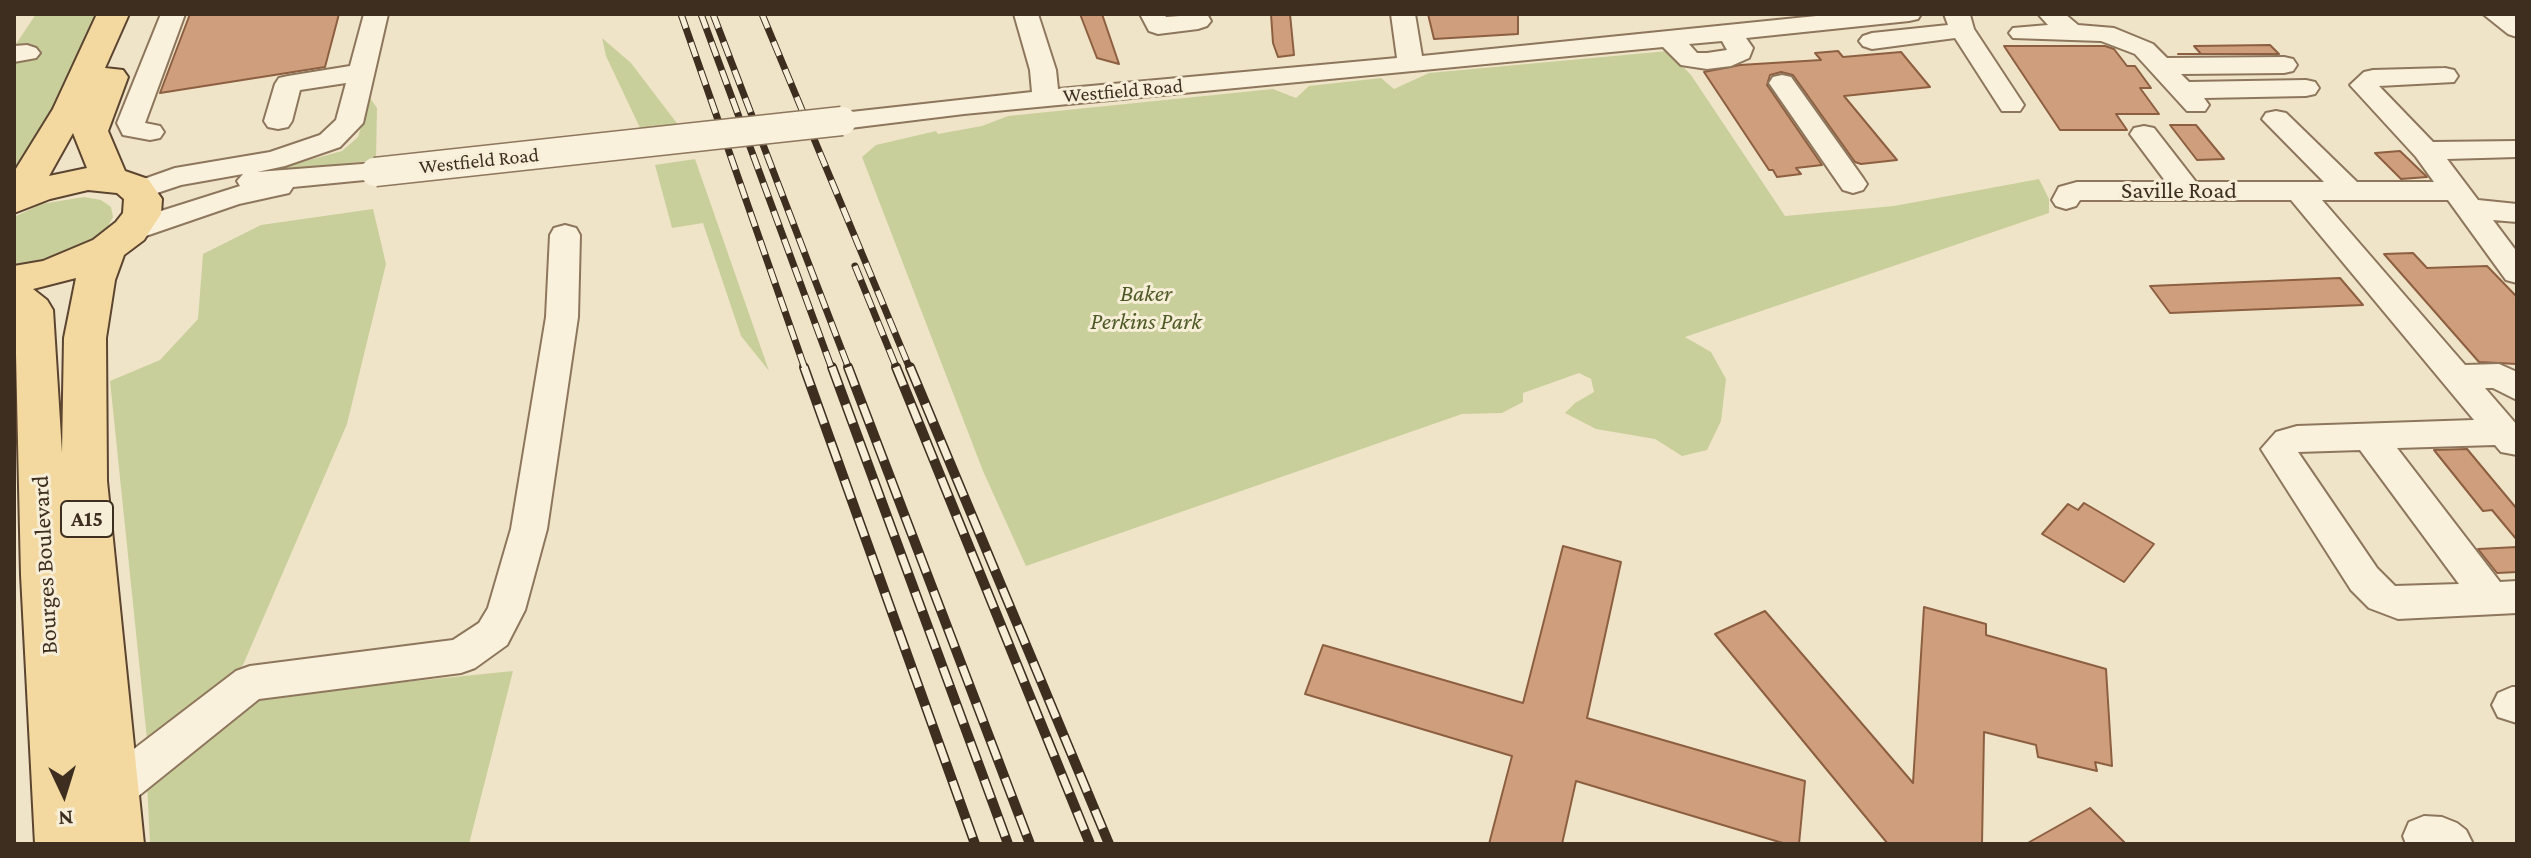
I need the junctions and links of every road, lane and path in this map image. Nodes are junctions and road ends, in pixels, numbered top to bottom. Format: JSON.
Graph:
{"nodes":[{"id":1,"x":113,"y":14,"type":"edge"},
{"id":2,"x":138,"y":14,"type":"edge"},
{"id":3,"x":173,"y":14,"type":"edge"},
{"id":4,"x":376,"y":14,"type":"edge"},
{"id":5,"x":1026,"y":14,"type":"edge"},
{"id":6,"x":1152,"y":14,"type":"edge"},
{"id":7,"x":1195,"y":14,"type":"edge"},
{"id":8,"x":1403,"y":14,"type":"edge"},
{"id":9,"x":1909,"y":14,"type":"edge"},
{"id":10,"x":2050,"y":14,"type":"edge"},
{"id":11,"x":2495,"y":14,"type":"edge"},
{"id":12,"x":1959,"y":21,"type":"edge"},
{"id":13,"x":1691,"y":24,"type":"edge"},
{"id":14,"x":2517,"y":29,"type":"edge"},
{"id":15,"x":2022,"y":33,"type":"dead end"},
{"id":16,"x":2072,"y":33,"type":"junction"},
{"id":17,"x":1668,"y":37,"type":"junction"},
{"id":18,"x":1756,"y":58,"type":"junction"},
{"id":19,"x":1411,"y":65,"type":"junction"},
{"id":20,"x":2284,"y":65,"type":"dead end"},
{"id":21,"x":2159,"y":66,"type":"junction"},
{"id":22,"x":2445,"y":76,"type":"dead end"},
{"id":23,"x":360,"y":85,"type":"junction"},
{"id":24,"x":2306,"y":88,"type":"dead end"},
{"id":25,"x":1046,"y":98,"type":"junction"},
{"id":26,"x":2011,"y":105,"type":"dead end"},
{"id":27,"x":2276,"y":119,"type":"dead end"},
{"id":28,"x":278,"y":121,"type":"dead end"},
{"id":29,"x":150,"y":132,"type":"dead end"},
{"id":30,"x":2144,"y":134,"type":"dead end"},
{"id":31,"x":2418,"y":143,"type":"junction"},
{"id":32,"x":2517,"y":149,"type":"edge"},
{"id":33,"x":338,"y":176,"type":"junction"},
{"id":34,"x":133,"y":184,"type":"junction"},
{"id":35,"x":1853,"y":184,"type":"dead end"},
{"id":36,"x":2187,"y":190,"type":"junction"},
{"id":37,"x":2298,"y":190,"type":"junction"},
{"id":38,"x":2349,"y":190,"type":"junction"},
{"id":39,"x":2066,"y":200,"type":"dead end"},
{"id":40,"x":2462,"y":200,"type":"junction"},
{"id":41,"x":15,"y":201,"type":"edge"},
{"id":42,"x":2517,"y":213,"type":"edge"},
{"id":43,"x":565,"y":235,"type":"dead end"},
{"id":44,"x":118,"y":240,"type":"junction"},
{"id":45,"x":2517,"y":273,"type":"edge"},
{"id":46,"x":14,"y":279,"type":"edge"},
{"id":47,"x":14,"y":295,"type":"edge"},
{"id":48,"x":2455,"y":377,"type":"junction"},
{"id":49,"x":2517,"y":388,"type":"edge"},
{"id":50,"x":2369,"y":437,"type":"junction"},
{"id":51,"x":2510,"y":440,"type":"edge"},
{"id":52,"x":2504,"y":598,"type":"edge"},
{"id":53,"x":114,"y":818,"type":"edge"},
{"id":54,"x":63,"y":844,"type":"edge"}],
"edges":[{"from":1,"to":41,"type":"main road"},
{"from":2,"to":34,"type":"main road","number":"A15"},
{"from":3,"to":29,"type":"street"},
{"from":4,"to":23,"type":"street"},
{"from":5,"to":25,"type":"street"},
{"from":6,"to":7,"type":"street"},
{"from":8,"to":19,"type":"street"},
{"from":9,"to":18,"type":"street","name":"Westfield Road"},
{"from":10,"to":16,"type":"street"},
{"from":11,"to":14,"type":"street"},
{"from":12,"to":18,"type":"street"},
{"from":12,"to":26,"type":"street"},
{"from":13,"to":17,"type":"street","name":"Westfield Road"},
{"from":13,"to":18,"type":"street","name":"Westfield Road"},
{"from":15,"to":16,"type":"street"},
{"from":16,"to":21,"type":"street"},
{"from":17,"to":18,"type":"street"},
{"from":17,"to":19,"type":"street","name":"Westfield Road"},
{"from":18,"to":35,"type":"street"},
{"from":19,"to":25,"type":"street","name":"Westfield Road"},
{"from":20,"to":21,"type":"street"},
{"from":21,"to":24,"type":"street"},
{"from":22,"to":31,"type":"street"},
{"from":23,"to":28,"type":"street"},
{"from":23,"to":34,"type":"street"},
{"from":25,"to":33,"type":"street","name":"Westfield Road","bridge":true},
{"from":27,"to":38,"type":"street"},
{"from":30,"to":36,"type":"street"},
{"from":31,"to":32,"type":"street"},
{"from":31,"to":40,"type":"street"},
{"from":33,"to":34,"type":"street","name":"Westfield Road"},
{"from":33,"to":44,"type":"street","name":"Westfield Road"},
{"from":34,"to":41,"type":"main road"},
{"from":34,"to":44,"type":"main road","number":"A15"},
{"from":36,"to":37,"type":"street","name":"Saville Road"},
{"from":36,"to":39,"type":"street","name":"Saville Road"},
{"from":37,"to":38,"type":"street","name":"Saville Road"},
{"from":37,"to":48,"type":"street"},
{"from":38,"to":40,"type":"street","name":"Saville Road"},
{"from":40,"to":42,"type":"street","name":"Saville Road"},
{"from":40,"to":45,"type":"street"},
{"from":43,"to":53,"type":"street"},
{"from":44,"to":46,"type":"main road"},
{"from":44,"to":53,"type":"main road","name":"Bourges Boulevard","number":"A15"},
{"from":47,"to":54,"type":"main road","name":"Bourges Boulevard","number":"A15"},
{"from":48,"to":49,"type":"street"},
{"from":48,"to":51,"type":"street"},
{"from":50,"to":51,"type":"street"},
{"from":50,"to":52,"type":"street"},
{"from":50,"to":52,"type":"street"}]}
